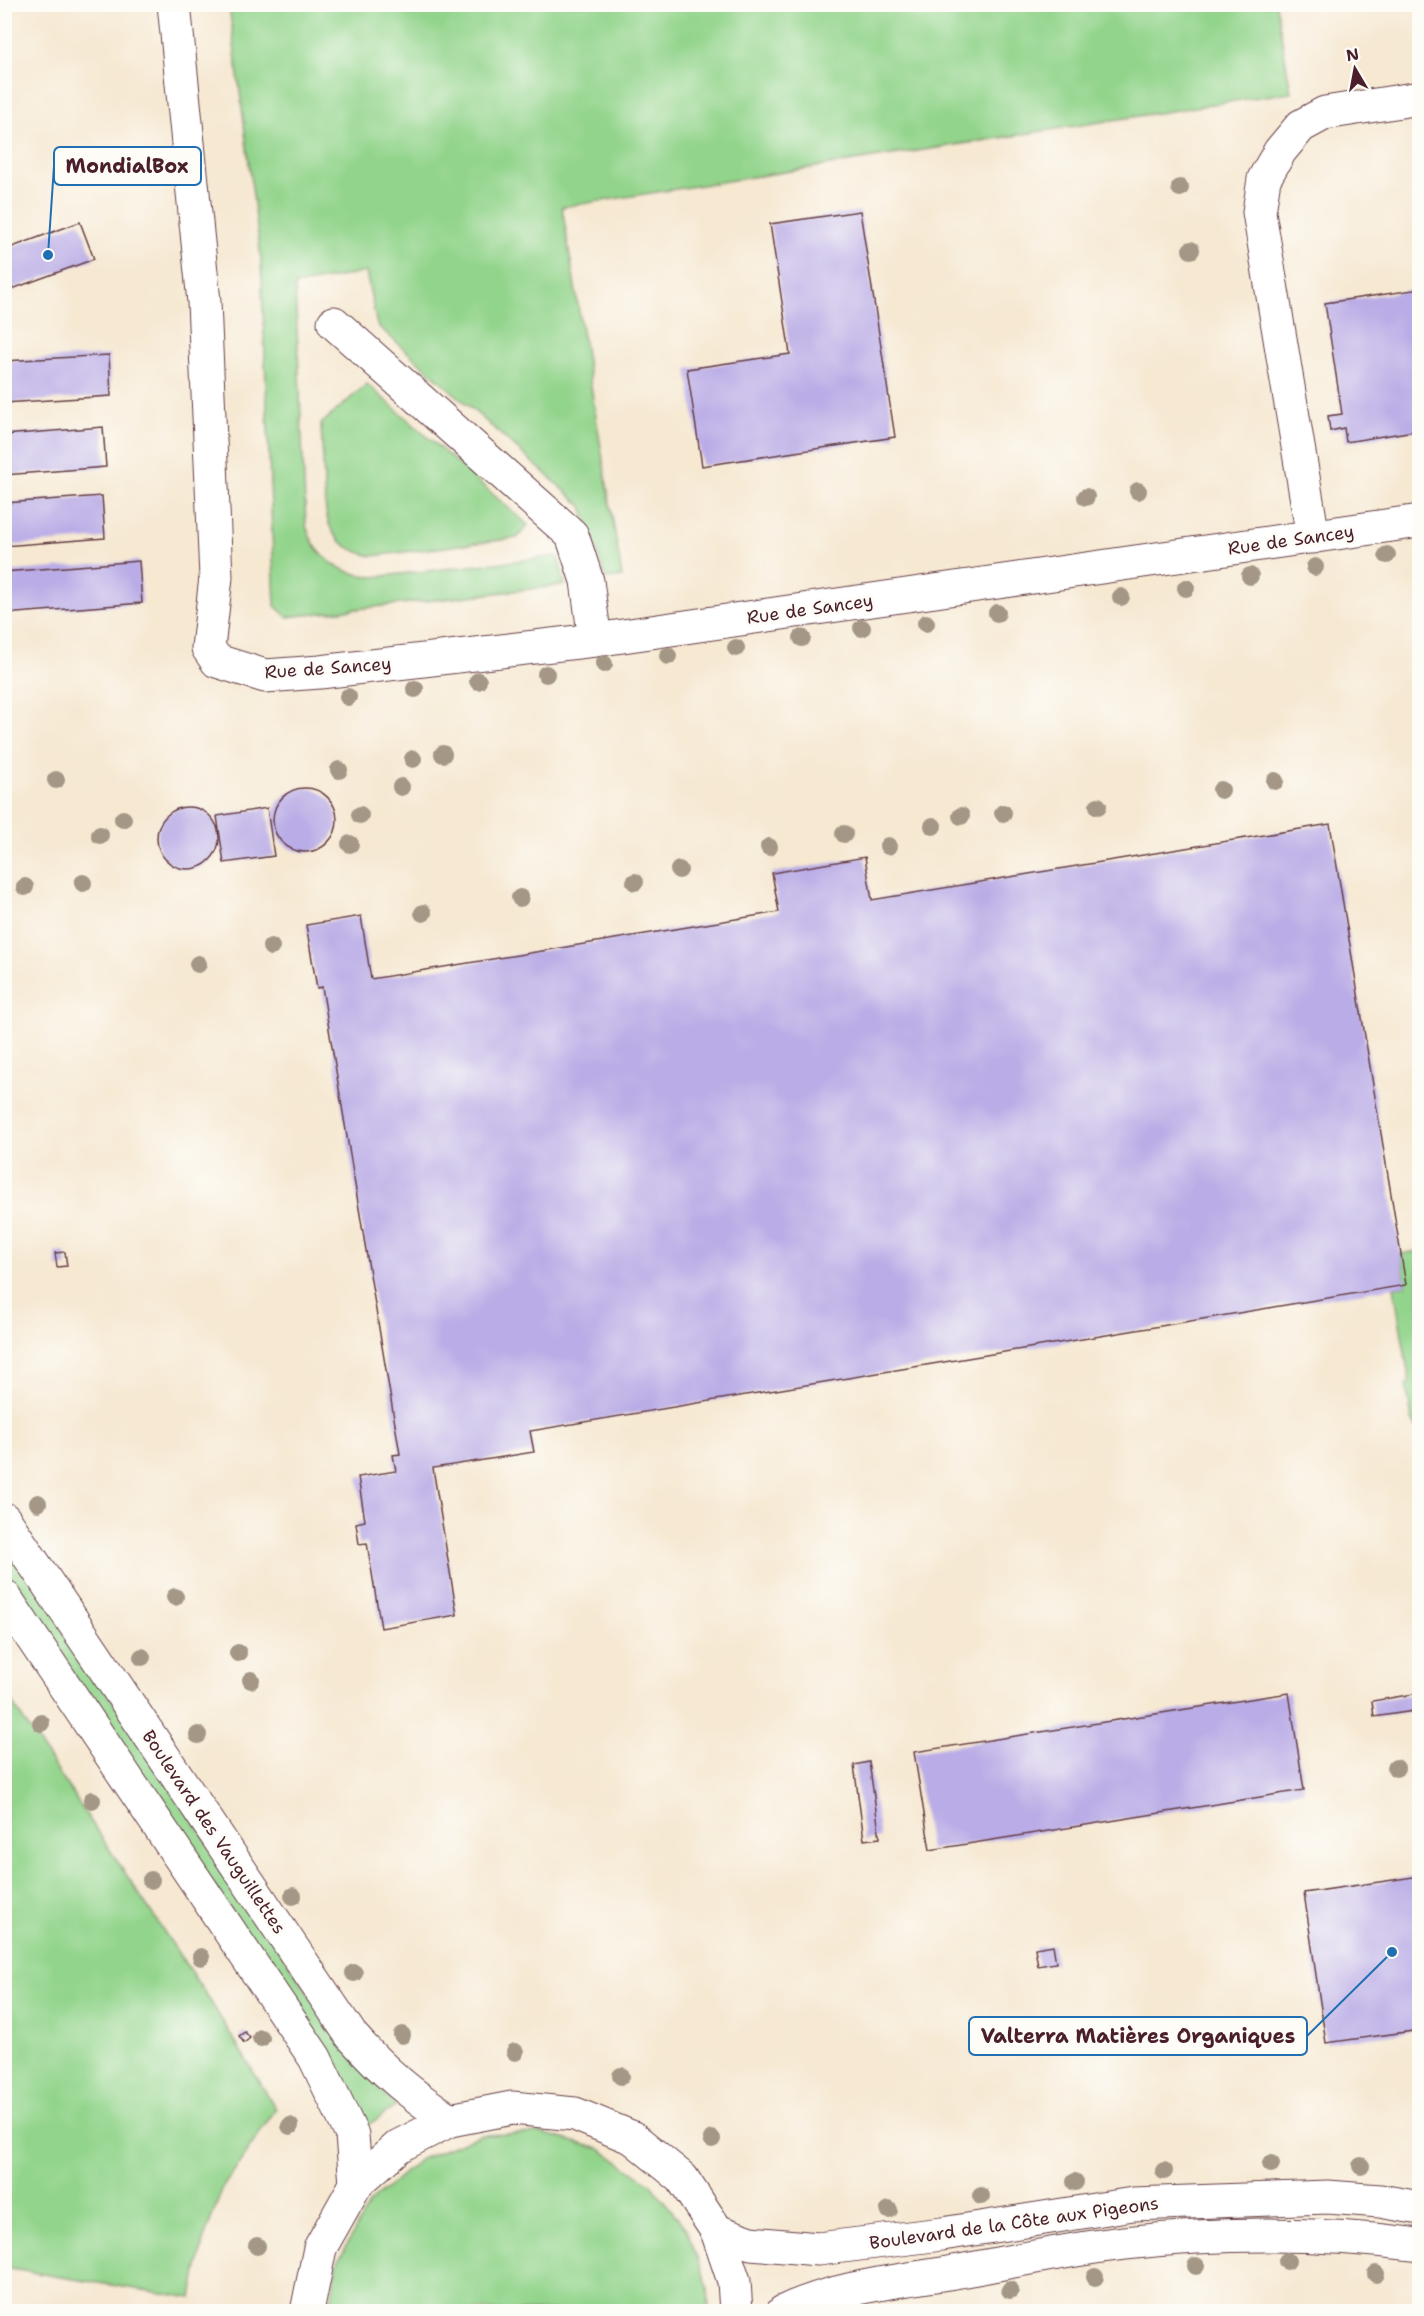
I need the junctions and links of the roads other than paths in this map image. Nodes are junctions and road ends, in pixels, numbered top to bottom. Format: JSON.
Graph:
{"nodes":[{"id":1,"x":174,"y":4,"type":"edge"},
{"id":2,"x":1419,"y":98,"type":"edge"},
{"id":3,"x":334,"y":323,"type":"dead end"},
{"id":4,"x":1419,"y":521,"type":"edge"},
{"id":5,"x":1313,"y":537,"type":"junction"},
{"id":6,"x":595,"y":640,"type":"junction"},
{"id":7,"x":4,"y":1519,"type":"edge"},
{"id":8,"x":4,"y":1596,"type":"edge"},
{"id":9,"x":450,"y":2120,"type":"junction"},
{"id":10,"x":357,"y":2184,"type":"junction"},
{"id":11,"x":1419,"y":2208,"type":"edge"},
{"id":12,"x":717,"y":2231,"type":"junction"},
{"id":13,"x":1419,"y":2245,"type":"edge"},
{"id":14,"x":307,"y":2312,"type":"edge"},
{"id":15,"x":736,"y":2312,"type":"edge"},
{"id":16,"x":783,"y":2312,"type":"edge"}],
"edges":[{"from":1,"to":6,"type":"street","name":"Rue de Sancey"},
{"from":2,"to":5,"type":"street"},
{"from":3,"to":6,"type":"street"},
{"from":4,"to":5,"type":"street","name":"Rue de Sancey"},
{"from":5,"to":6,"type":"street","name":"Rue de Sancey"},
{"from":7,"to":9,"type":"street","name":"Boulevard des Vauguillettes"},
{"from":8,"to":10,"type":"street"},
{"from":9,"to":10,"type":"street"},
{"from":9,"to":12,"type":"street"},
{"from":10,"to":14,"type":"street"},
{"from":11,"to":12,"type":"street","name":"Boulevard de la Côte aux Pigeons"},
{"from":12,"to":15,"type":"street"},
{"from":13,"to":16,"type":"street","name":"Boulevard de la Côte aux Pigeons"}]}
